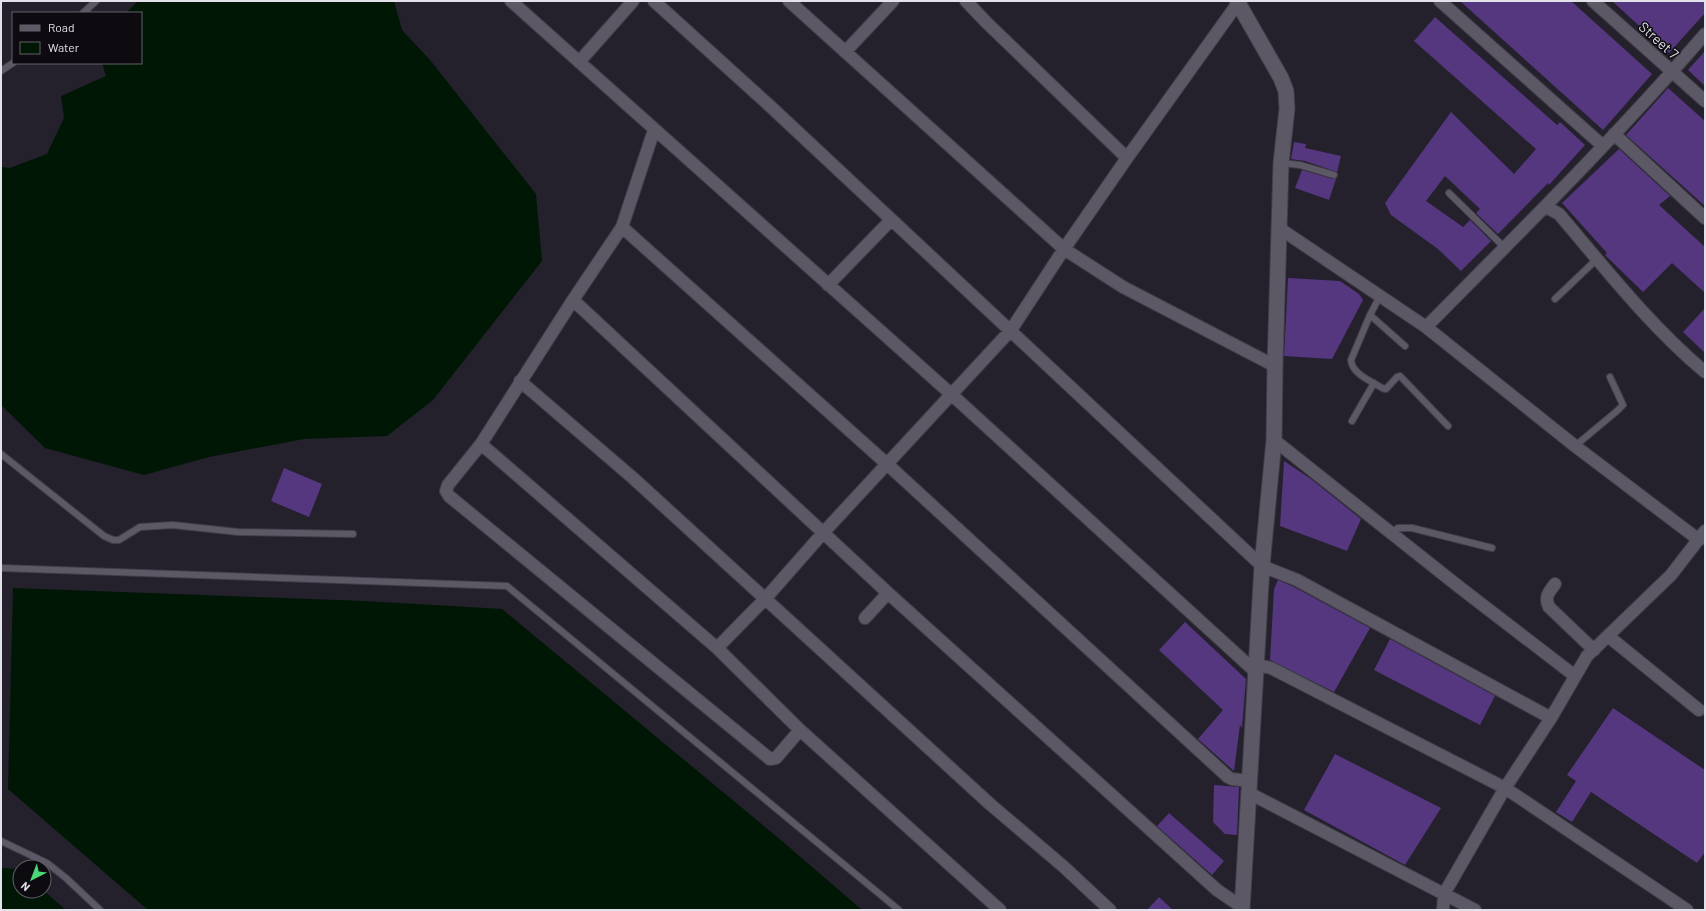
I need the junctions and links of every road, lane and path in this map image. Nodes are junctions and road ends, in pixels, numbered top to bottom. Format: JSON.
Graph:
{"nodes":[{"id":1,"x":96,"y":1,"type":"edge"},
{"id":2,"x":511,"y":1,"type":"edge"},
{"id":3,"x":633,"y":1,"type":"edge"},
{"id":4,"x":654,"y":1,"type":"edge"},
{"id":5,"x":789,"y":1,"type":"edge"},
{"id":6,"x":893,"y":1,"type":"edge"},
{"id":7,"x":966,"y":1,"type":"edge"},
{"id":8,"x":1440,"y":1,"type":"edge"},
{"id":9,"x":1593,"y":1,"type":"edge"},
{"id":10,"x":1237,"y":2,"type":"edge"},
{"id":11,"x":84,"y":12,"type":"edge"},
{"id":12,"x":1705,"y":34,"type":"edge"},
{"id":13,"x":845,"y":52,"type":"junction"},
{"id":14,"x":579,"y":62,"type":"junction"},
{"id":15,"x":12,"y":64,"type":"edge"},
{"id":16,"x":1,"y":71,"type":"edge"},
{"id":17,"x":1672,"y":73,"type":"junction"},
{"id":18,"x":1705,"y":101,"type":"edge"},
{"id":19,"x":654,"y":130,"type":"junction"},
{"id":20,"x":1614,"y":134,"type":"junction"},
{"id":21,"x":1603,"y":146,"type":"junction"},
{"id":22,"x":1127,"y":158,"type":"junction"},
{"id":23,"x":1281,"y":163,"type":"junction"},
{"id":24,"x":1334,"y":175,"type":"dead end"},
{"id":25,"x":1450,"y":194,"type":"dead end"},
{"id":26,"x":1546,"y":207,"type":"junction"},
{"id":27,"x":1705,"y":218,"type":"edge"},
{"id":28,"x":891,"y":220,"type":"junction"},
{"id":29,"x":622,"y":227,"type":"junction"},
{"id":30,"x":1279,"y":228,"type":"junction"},
{"id":31,"x":1504,"y":248,"type":"junction"},
{"id":32,"x":1064,"y":249,"type":"junction"},
{"id":33,"x":1597,"y":259,"type":"junction"},
{"id":34,"x":828,"y":285,"type":"junction"},
{"id":35,"x":1380,"y":296,"type":"junction"},
{"id":36,"x":1555,"y":299,"type":"dead end"},
{"id":37,"x":573,"y":300,"type":"junction"},
{"id":38,"x":1370,"y":315,"type":"junction"},
{"id":39,"x":1426,"y":327,"type":"junction"},
{"id":40,"x":1011,"y":330,"type":"junction"},
{"id":41,"x":1405,"y":346,"type":"dead end"},
{"id":42,"x":1275,"y":366,"type":"junction"},
{"id":43,"x":1705,"y":372,"type":"edge"},
{"id":44,"x":1610,"y":377,"type":"dead end"},
{"id":45,"x":520,"y":381,"type":"junction"},
{"id":46,"x":1374,"y":383,"type":"junction"},
{"id":47,"x":951,"y":394,"type":"junction"},
{"id":48,"x":1352,"y":421,"type":"dead end"},
{"id":49,"x":1448,"y":426,"type":"dead end"},
{"id":50,"x":1274,"y":440,"type":"junction"},
{"id":51,"x":480,"y":444,"type":"junction"},
{"id":52,"x":1575,"y":446,"type":"junction"},
{"id":53,"x":1,"y":454,"type":"edge"},
{"id":54,"x":887,"y":464,"type":"junction"},
{"id":55,"x":1392,"y":532,"type":"junction"},
{"id":56,"x":823,"y":533,"type":"junction"},
{"id":57,"x":354,"y":534,"type":"dead end"},
{"id":58,"x":1702,"y":535,"type":"edge"},
{"id":59,"x":1492,"y":548,"type":"dead end"},
{"id":60,"x":1262,"y":566,"type":"junction"},
{"id":61,"x":1,"y":568,"type":"edge"},
{"id":62,"x":1555,"y":584,"type":"dead end"},
{"id":63,"x":888,"y":593,"type":"junction"},
{"id":64,"x":766,"y":599,"type":"junction"},
{"id":65,"x":865,"y":618,"type":"dead end"},
{"id":66,"x":1608,"y":636,"type":"junction"},
{"id":67,"x":717,"y":648,"type":"junction"},
{"id":68,"x":1594,"y":650,"type":"junction"},
{"id":69,"x":1257,"y":669,"type":"junction"},
{"id":70,"x":1575,"y":676,"type":"junction"},
{"id":71,"x":1699,"y":710,"type":"dead end"},
{"id":72,"x":1551,"y":718,"type":"junction"},
{"id":73,"x":800,"y":730,"type":"junction"},
{"id":74,"x":1249,"y":787,"type":"junction"},
{"id":75,"x":1505,"y":788,"type":"junction"},
{"id":76,"x":1,"y":841,"type":"edge"},
{"id":77,"x":1444,"y":894,"type":"junction"},
{"id":78,"x":1242,"y":908,"type":"edge"},
{"id":79,"x":100,"y":910,"type":"edge"},
{"id":80,"x":899,"y":910,"type":"edge"},
{"id":81,"x":1000,"y":910,"type":"edge"},
{"id":82,"x":1110,"y":910,"type":"edge"},
{"id":83,"x":1442,"y":910,"type":"edge"},
{"id":84,"x":1474,"y":910,"type":"edge"},
{"id":85,"x":1688,"y":910,"type":"edge"}],
"edges":[{"from":1,"to":11,"type":"lane"},
{"from":2,"to":14,"type":"street"},
{"from":3,"to":14,"type":"street"},
{"from":4,"to":28,"type":"street"},
{"from":5,"to":13,"type":"street"},
{"from":6,"to":13,"type":"street"},
{"from":7,"to":22,"type":"street"},
{"from":8,"to":21,"type":"street"},
{"from":9,"to":17,"type":"street","name":"Street 7"},
{"from":10,"to":22,"type":"street"},
{"from":10,"to":23,"type":"street"},
{"from":12,"to":17,"type":"street"},
{"from":13,"to":32,"type":"street"},
{"from":14,"to":19,"type":"street"},
{"from":15,"to":16,"type":"lane"},
{"from":17,"to":18,"type":"street","name":"Street 7"},
{"from":17,"to":20,"type":"street"},
{"from":19,"to":29,"type":"street"},
{"from":19,"to":34,"type":"street"},
{"from":20,"to":21,"type":"street"},
{"from":20,"to":27,"type":"street"},
{"from":21,"to":26,"type":"street"},
{"from":22,"to":32,"type":"street"},
{"from":23,"to":24,"type":"lane"},
{"from":23,"to":30,"type":"street"},
{"from":25,"to":31,"type":"lane"},
{"from":26,"to":31,"type":"street"},
{"from":26,"to":33,"type":"street"},
{"from":28,"to":34,"type":"street"},
{"from":28,"to":40,"type":"street"},
{"from":29,"to":37,"type":"street"},
{"from":29,"to":54,"type":"street"},
{"from":30,"to":35,"type":"street"},
{"from":30,"to":42,"type":"street"},
{"from":31,"to":39,"type":"street"},
{"from":32,"to":40,"type":"street"},
{"from":32,"to":42,"type":"street"},
{"from":33,"to":36,"type":"lane"},
{"from":33,"to":43,"type":"street"},
{"from":34,"to":47,"type":"street"},
{"from":35,"to":38,"type":"lane"},
{"from":35,"to":39,"type":"street"},
{"from":37,"to":45,"type":"street"},
{"from":37,"to":56,"type":"street"},
{"from":38,"to":41,"type":"lane"},
{"from":38,"to":46,"type":"lane"},
{"from":39,"to":52,"type":"street"},
{"from":40,"to":47,"type":"street"},
{"from":40,"to":60,"type":"street"},
{"from":42,"to":50,"type":"street"},
{"from":44,"to":52,"type":"lane"},
{"from":45,"to":51,"type":"street"},
{"from":45,"to":64,"type":"street"},
{"from":46,"to":48,"type":"lane"},
{"from":46,"to":49,"type":"lane"},
{"from":47,"to":54,"type":"street"},
{"from":47,"to":69,"type":"street"},
{"from":50,"to":55,"type":"street"},
{"from":50,"to":60,"type":"street"},
{"from":51,"to":67,"type":"street"},
{"from":51,"to":73,"type":"street"},
{"from":52,"to":58,"type":"street"},
{"from":53,"to":57,"type":"lane"},
{"from":54,"to":56,"type":"street"},
{"from":54,"to":74,"type":"street"},
{"from":55,"to":59,"type":"lane"},
{"from":55,"to":70,"type":"street"},
{"from":56,"to":63,"type":"street"},
{"from":56,"to":64,"type":"street"},
{"from":58,"to":66,"type":"street"},
{"from":60,"to":69,"type":"street"},
{"from":60,"to":72,"type":"street"},
{"from":61,"to":80,"type":"lane"},
{"from":62,"to":68,"type":"street"},
{"from":63,"to":65,"type":"street"},
{"from":63,"to":78,"type":"street"},
{"from":64,"to":67,"type":"street"},
{"from":64,"to":82,"type":"street"},
{"from":66,"to":68,"type":"street"},
{"from":66,"to":71,"type":"street"},
{"from":67,"to":73,"type":"street"},
{"from":68,"to":70,"type":"street"},
{"from":69,"to":74,"type":"street"},
{"from":69,"to":75,"type":"street"},
{"from":70,"to":72,"type":"street"},
{"from":72,"to":75,"type":"street"},
{"from":73,"to":81,"type":"street"},
{"from":74,"to":77,"type":"street"},
{"from":74,"to":78,"type":"street"},
{"from":75,"to":77,"type":"street"},
{"from":75,"to":85,"type":"street"},
{"from":76,"to":79,"type":"lane"},
{"from":77,"to":83,"type":"street"},
{"from":77,"to":84,"type":"street"}]}
